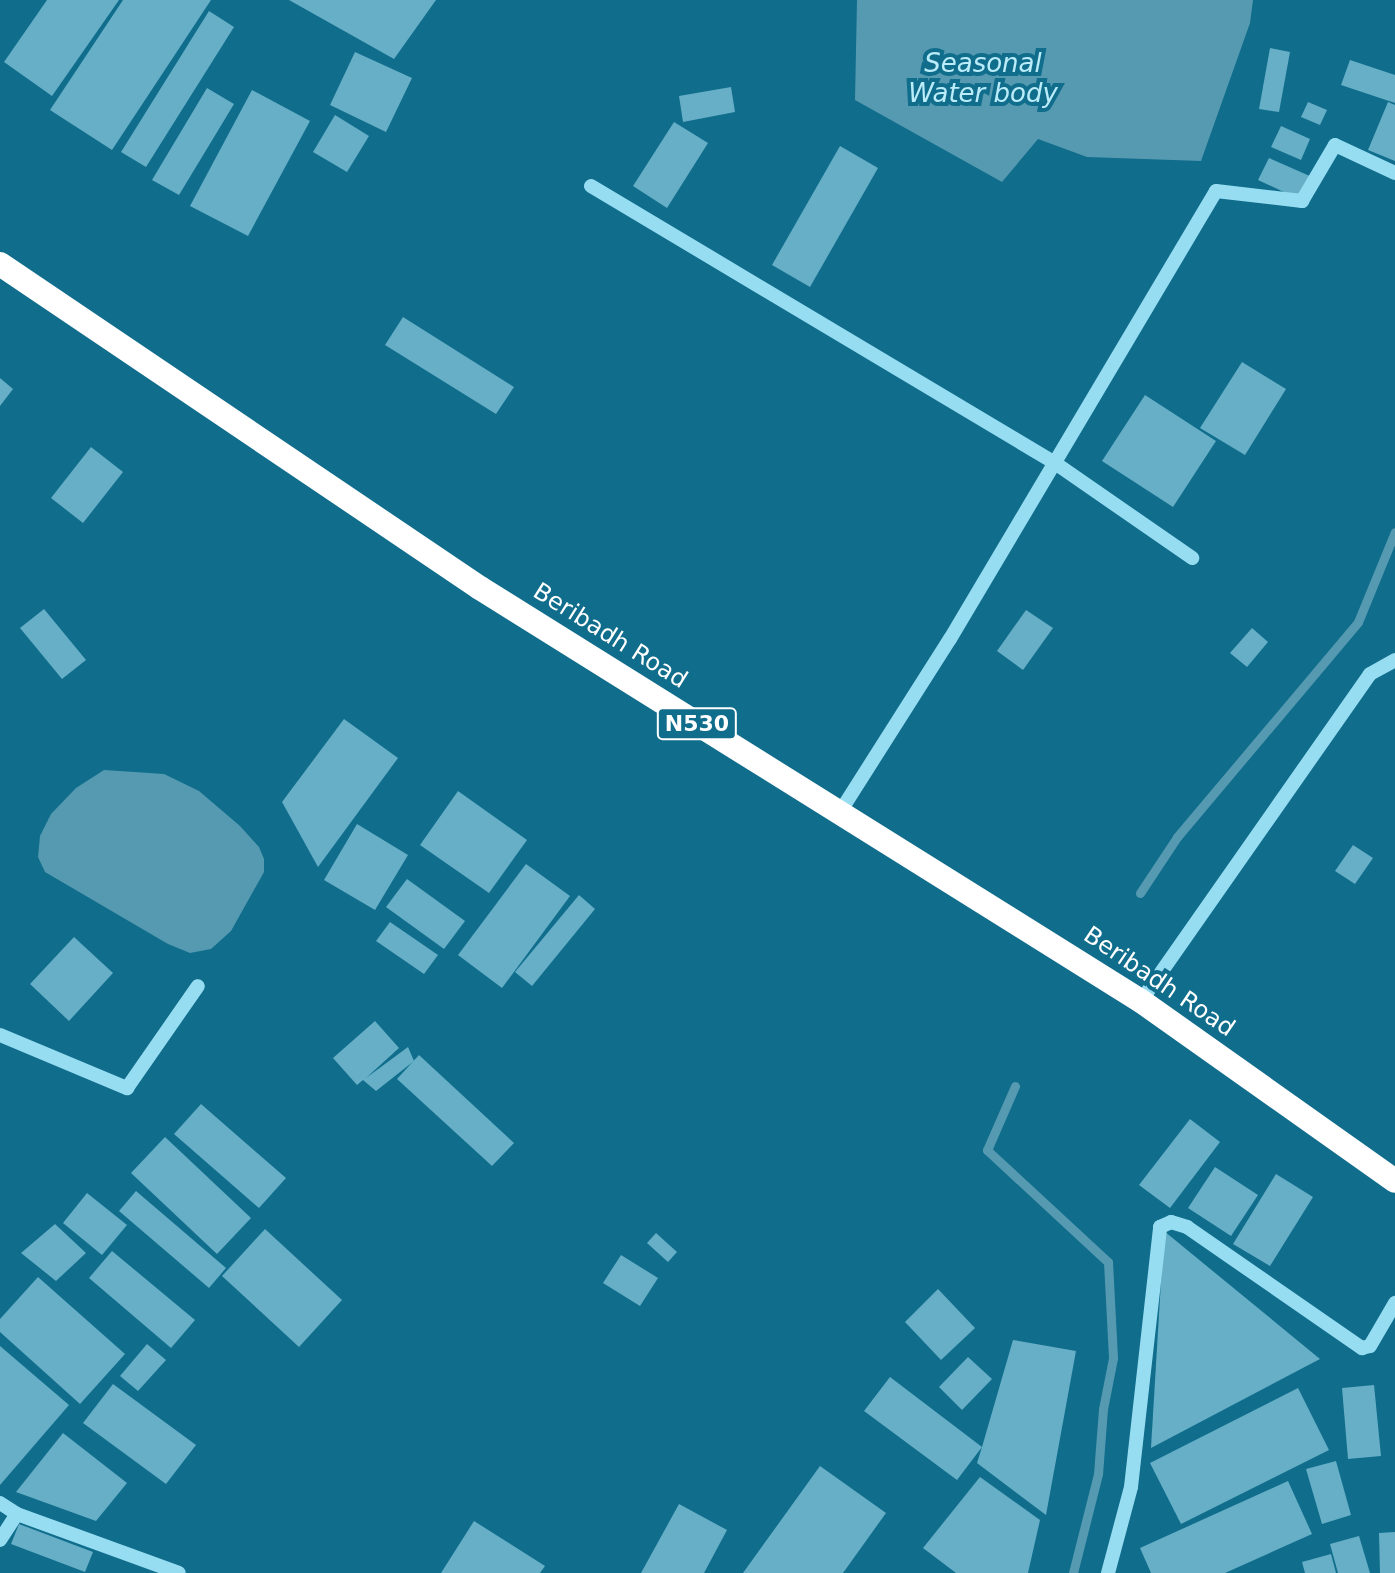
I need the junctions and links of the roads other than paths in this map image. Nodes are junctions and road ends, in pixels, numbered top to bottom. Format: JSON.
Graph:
{"nodes":[{"id":1,"x":1395,"y":173,"type":"edge"},
{"id":2,"x":591,"y":186,"type":"dead end"},
{"id":3,"x":0,"y":264,"type":"edge"},
{"id":4,"x":1055,"y":463,"type":"junction"},
{"id":5,"x":1192,"y":558,"type":"dead end"},
{"id":6,"x":1395,"y":660,"type":"edge"},
{"id":7,"x":840,"y":812,"type":"junction"},
{"id":8,"x":198,"y":986,"type":"dead end"},
{"id":9,"x":1141,"y":1001,"type":"junction"},
{"id":10,"x":0,"y":1035,"type":"edge"},
{"id":11,"x":1395,"y":1181,"type":"edge"},
{"id":12,"x":1395,"y":1303,"type":"edge"},
{"id":13,"x":0,"y":1503,"type":"edge"},
{"id":14,"x":17,"y":1514,"type":"junction"},
{"id":15,"x":0,"y":1540,"type":"edge"},
{"id":16,"x":179,"y":1573,"type":"edge"},
{"id":17,"x":1108,"y":1573,"type":"edge"}],
"edges":[{"from":1,"to":4,"type":"street"},
{"from":2,"to":4,"type":"street"},
{"from":3,"to":7,"type":"highway","name":"Beribadh Road","number":"N530"},
{"from":4,"to":5,"type":"street"},
{"from":4,"to":7,"type":"street"},
{"from":6,"to":9,"type":"street"},
{"from":7,"to":9,"type":"highway","name":"Beribadh Road","number":"N530"},
{"from":8,"to":10,"type":"street"},
{"from":9,"to":11,"type":"highway","name":"Beribadh Road","number":"N530"},
{"from":12,"to":17,"type":"street"},
{"from":13,"to":14,"type":"street"},
{"from":14,"to":15,"type":"street"},
{"from":14,"to":16,"type":"street"}]}
